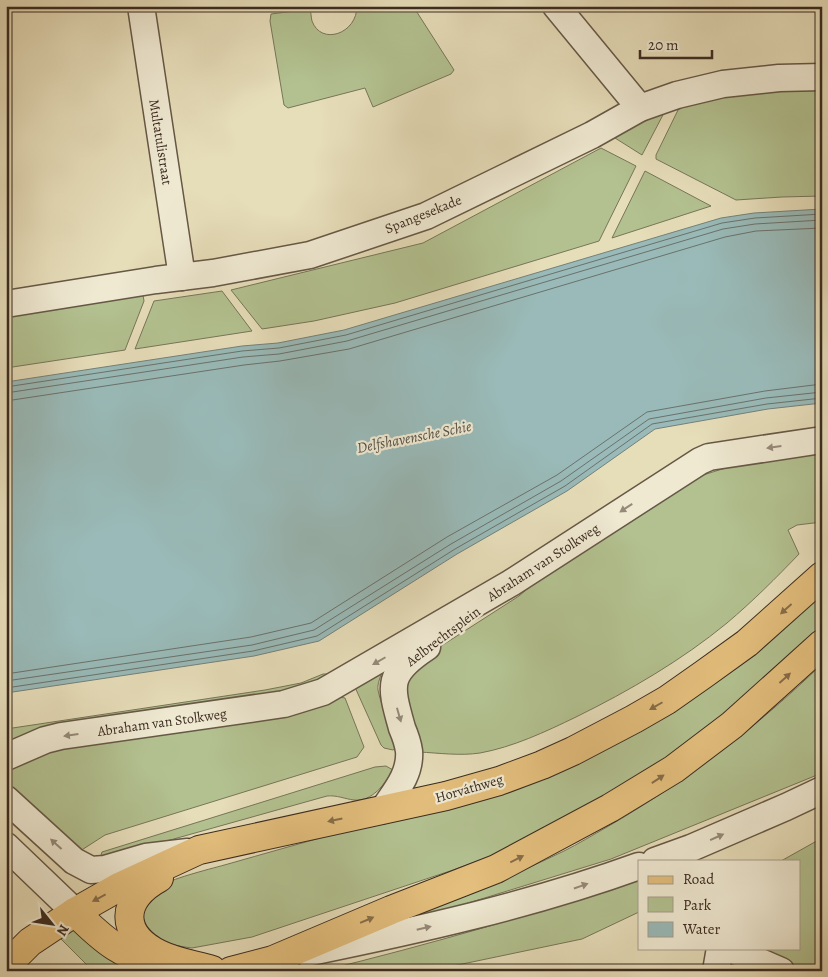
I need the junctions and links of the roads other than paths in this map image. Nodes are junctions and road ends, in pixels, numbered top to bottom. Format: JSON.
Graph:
{"nodes":[{"id":1,"x":141,"y":6,"type":"edge"},
{"id":2,"x":556,"y":6,"type":"edge"},
{"id":3,"x":822,"y":77,"type":"edge"},
{"id":4,"x":640,"y":108,"type":"junction"},
{"id":5,"x":182,"y":278,"type":"junction"},
{"id":6,"x":6,"y":304,"type":"edge"},
{"id":7,"x":822,"y":440,"type":"edge"},
{"id":8,"x":822,"y":576,"type":"edge"},
{"id":9,"x":511,"y":584,"type":"junction"},
{"id":10,"x":822,"y":644,"type":"edge"},
{"id":11,"x":6,"y":757,"type":"edge"},
{"id":12,"x":822,"y":790,"type":"edge"},
{"id":13,"x":6,"y":799,"type":"edge"},
{"id":14,"x":383,"y":810,"type":"junction"},
{"id":15,"x":6,"y":846,"type":"edge"},
{"id":16,"x":199,"y":850,"type":"junction"},
{"id":17,"x":694,"y":854,"type":"edge"},
{"id":18,"x":661,"y":860,"type":"edge"},
{"id":19,"x":638,"y":866,"type":"edge"},
{"id":20,"x":75,"y":912,"type":"junction"},
{"id":21,"x":720,"y":950,"type":"edge"},
{"id":22,"x":733,"y":950,"type":"edge"},
{"id":23,"x":273,"y":960,"type":"junction"},
{"id":24,"x":8,"y":962,"type":"edge"},
{"id":25,"x":228,"y":970,"type":"edge"},
{"id":26,"x":716,"y":971,"type":"edge"},
{"id":27,"x":781,"y":971,"type":"edge"}],
"edges":[{"from":1,"to":5,"type":"street","name":"Multatulistraat"},
{"from":2,"to":4,"type":"street"},
{"from":3,"to":4,"type":"street","name":"Spangesekade"},
{"from":4,"to":5,"type":"street","name":"Spangesekade"},
{"from":5,"to":6,"type":"street","name":"Spangesekade"},
{"from":7,"to":9,"type":"street","name":"Abraham van Stolkweg","one_way":true},
{"from":8,"to":14,"type":"main road","name":"Horváthweg","one_way":true},
{"from":9,"to":11,"type":"street","name":"Abraham van Stolkweg","one_way":true},
{"from":9,"to":14,"type":"street","name":"Aelbrechtsplein","one_way":true},
{"from":23,"to":10,"type":"main road","one_way":true},
{"from":17,"to":12,"type":"street","one_way":true},
{"from":16,"to":13,"type":"street","one_way":true},
{"from":14,"to":16,"type":"main road","name":"Horváthweg","one_way":true},
{"from":15,"to":20,"type":"street"},
{"from":16,"to":20,"type":"main road","name":"Horváthweg","one_way":true},
{"from":16,"to":25,"type":"main road"},
{"from":17,"to":18,"type":"street"},
{"from":23,"to":19,"type":"street","one_way":true},
{"from":20,"to":24,"type":"main road","name":"Horváthweg"},
{"from":20,"to":25,"type":"main road"},
{"from":21,"to":26,"type":"street"},
{"from":22,"to":27,"type":"street"},
{"from":23,"to":25,"type":"main road"}]}
